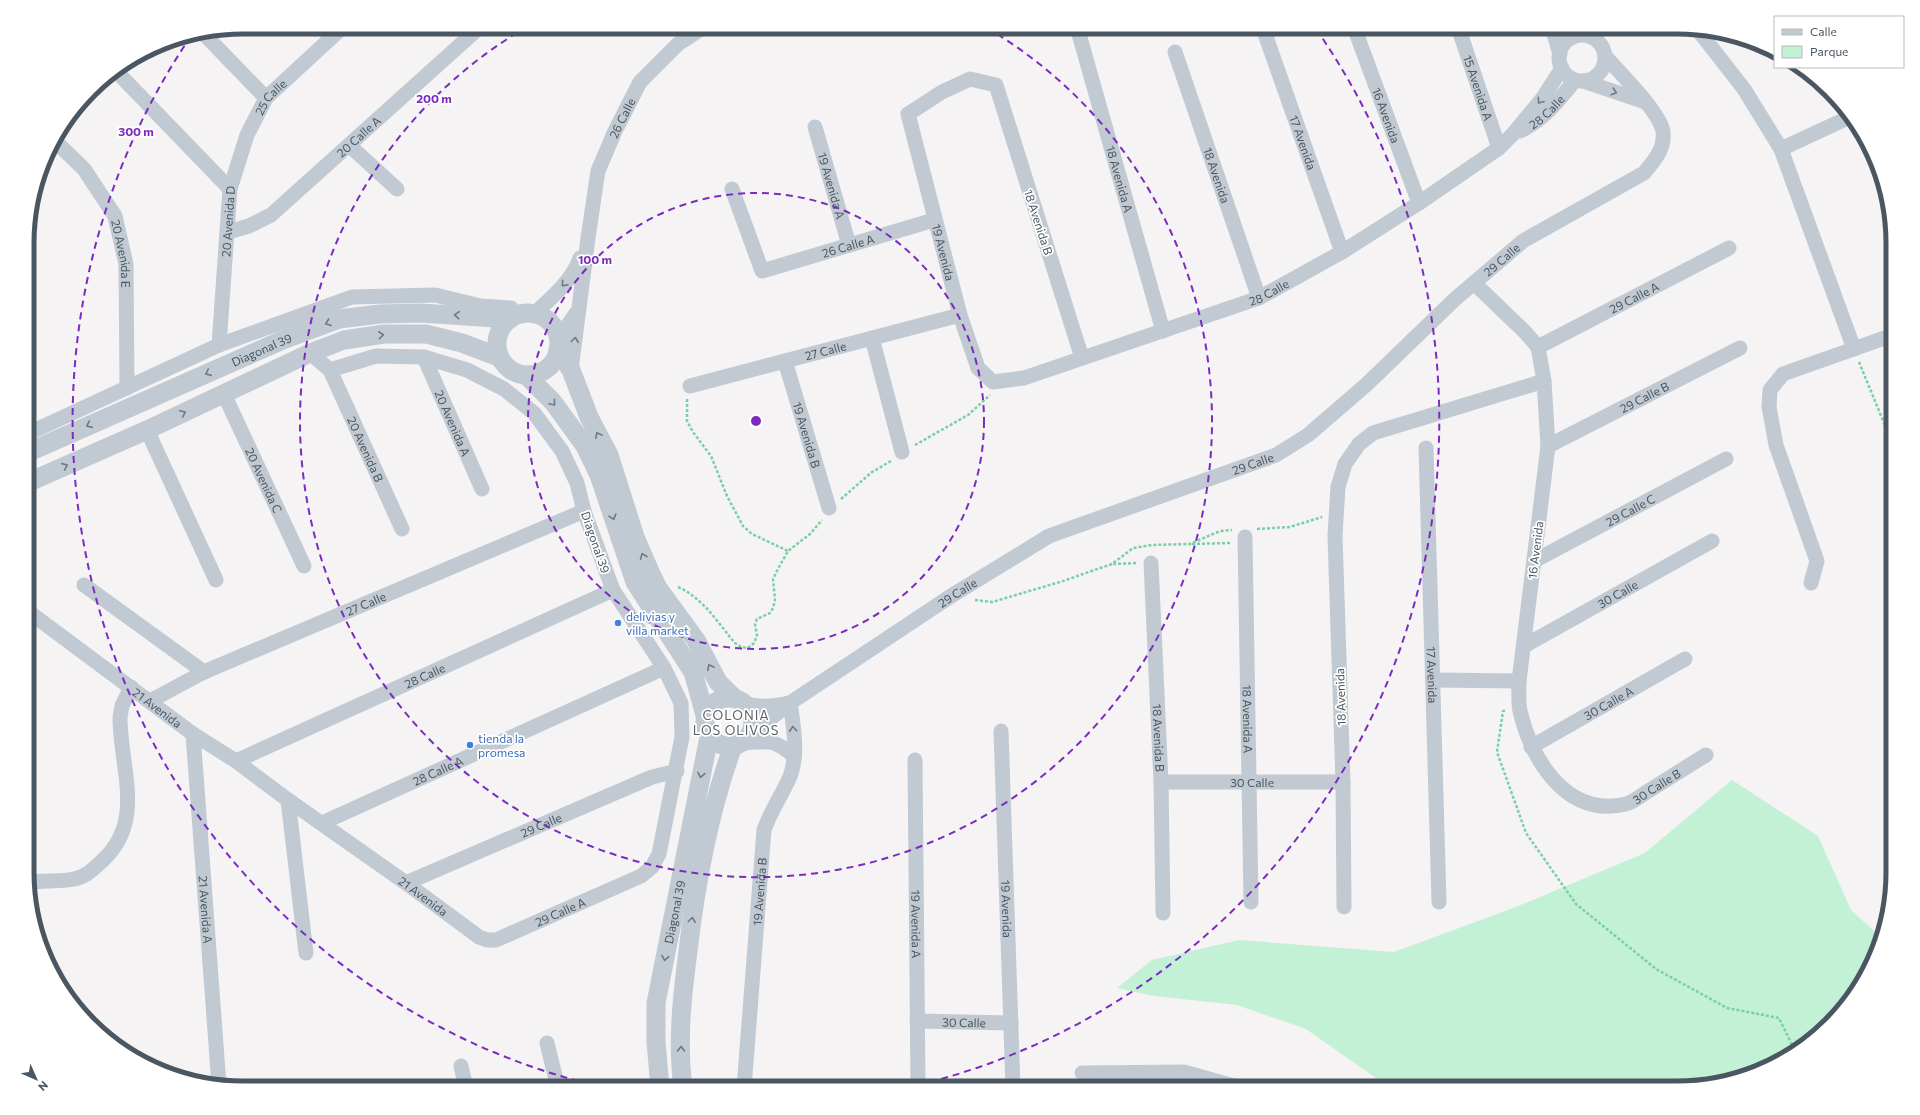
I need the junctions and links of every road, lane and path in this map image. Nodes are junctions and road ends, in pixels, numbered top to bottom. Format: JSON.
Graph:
{"nodes":[{"id":1,"x":324,"y":34,"type":"edge"},
{"id":2,"x":472,"y":34,"type":"edge"},
{"id":3,"x":693,"y":34,"type":"edge"},
{"id":4,"x":1079,"y":34,"type":"edge"},
{"id":5,"x":1265,"y":34,"type":"dead end"},
{"id":6,"x":1357,"y":34,"type":"edge"},
{"id":7,"x":1460,"y":34,"type":"edge"},
{"id":8,"x":1554,"y":34,"type":"edge"},
{"id":9,"x":1580,"y":34,"type":"edge"},
{"id":10,"x":1588,"y":34,"type":"edge"},
{"id":11,"x":1703,"y":36,"type":"edge"},
{"id":12,"x":207,"y":37,"type":"edge"},
{"id":13,"x":1175,"y":52,"type":"dead end"},
{"id":14,"x":1605,"y":56,"type":"junction"},
{"id":15,"x":1561,"y":61,"type":"junction"},
{"id":16,"x":119,"y":75,"type":"edge"},
{"id":17,"x":1579,"y":81,"type":"junction"},
{"id":18,"x":266,"y":98,"type":"junction"},
{"id":19,"x":1645,"y":102,"type":"junction"},
{"id":20,"x":908,"y":114,"type":"joint"},
{"id":21,"x":1845,"y":119,"type":"edge"},
{"id":22,"x":815,"y":127,"type":"dead end"},
{"id":23,"x":1512,"y":136,"type":"junction"},
{"id":24,"x":59,"y":144,"type":"edge"},
{"id":25,"x":350,"y":146,"type":"junction"},
{"id":26,"x":1499,"y":148,"type":"junction"},
{"id":27,"x":1781,"y":150,"type":"junction"},
{"id":28,"x":732,"y":188,"type":"dead end"},
{"id":29,"x":230,"y":189,"type":"junction"},
{"id":30,"x":397,"y":189,"type":"dead end"},
{"id":31,"x":1419,"y":203,"type":"junction"},
{"id":32,"x":934,"y":220,"type":"junction"},
{"id":33,"x":228,"y":232,"type":"junction"},
{"id":34,"x":588,"y":238,"type":"junction"},
{"id":35,"x":849,"y":245,"type":"junction"},
{"id":36,"x":1728,"y":248,"type":"dead end"},
{"id":37,"x":1342,"y":252,"type":"junction"},
{"id":38,"x":1474,"y":282,"type":"junction"},
{"id":39,"x":1259,"y":298,"type":"junction"},
{"id":40,"x":578,"y":310,"type":"junction"},
{"id":41,"x":960,"y":315,"type":"junction"},
{"id":42,"x":520,"y":316,"type":"junction"},
{"id":43,"x":1163,"y":331,"type":"junction"},
{"id":44,"x":1886,"y":336,"type":"edge"},
{"id":45,"x":872,"y":338,"type":"junction"},
{"id":46,"x":558,"y":344,"type":"junction"},
{"id":47,"x":219,"y":345,"type":"junction"},
{"id":48,"x":1538,"y":347,"type":"junction"},
{"id":49,"x":1740,"y":348,"type":"dead end"},
{"id":50,"x":1854,"y":349,"type":"junction"},
{"id":51,"x":310,"y":353,"type":"junction"},
{"id":52,"x":424,"y":357,"type":"junction"},
{"id":53,"x":499,"y":357,"type":"junction"},
{"id":54,"x":1082,"y":358,"type":"junction"},
{"id":55,"x":785,"y":361,"type":"junction"},
{"id":56,"x":330,"y":370,"type":"junction"},
{"id":57,"x":571,"y":370,"type":"junction"},
{"id":58,"x":526,"y":375,"type":"junction"},
{"id":59,"x":1544,"y":381,"type":"junction"},
{"id":60,"x":993,"y":382,"type":"junction"},
{"id":61,"x":690,"y":386,"type":"joint"},
{"id":62,"x":128,"y":388,"type":"junction"},
{"id":63,"x":224,"y":394,"type":"junction"},
{"id":64,"x":147,"y":430,"type":"junction"},
{"id":65,"x":1886,"y":430,"type":"edge"},
{"id":66,"x":34,"y":431,"type":"edge"},
{"id":67,"x":1548,"y":446,"type":"junction"},
{"id":68,"x":1426,"y":448,"type":"dead end"},
{"id":69,"x":34,"y":450,"type":"edge"},
{"id":70,"x":902,"y":452,"type":"junction"},
{"id":71,"x":1726,"y":459,"type":"dead end"},
{"id":72,"x":34,"y":480,"type":"edge"},
{"id":73,"x":482,"y":489,"type":"dead end"},
{"id":74,"x":829,"y":508,"type":"junction"},
{"id":75,"x":584,"y":511,"type":"junction"},
{"id":76,"x":402,"y":528,"type":"dead end"},
{"id":77,"x":1245,"y":540,"type":"joint"},
{"id":78,"x":1712,"y":541,"type":"dead end"},
{"id":79,"x":1190,"y":544,"type":"dead end"},
{"id":80,"x":788,"y":551,"type":"junction"},
{"id":81,"x":1534,"y":561,"type":"junction"},
{"id":82,"x":1151,"y":562,"type":"joint"},
{"id":83,"x":1112,"y":564,"type":"dead end"},
{"id":84,"x":304,"y":566,"type":"dead end"},
{"id":85,"x":216,"y":580,"type":"dead end"},
{"id":86,"x":1811,"y":583,"type":"dead end"},
{"id":87,"x":84,"y":585,"type":"dead end"},
{"id":88,"x":675,"y":585,"type":"dead end"},
{"id":89,"x":612,"y":590,"type":"junction"},
{"id":90,"x":34,"y":616,"type":"edge"},
{"id":91,"x":1524,"y":646,"type":"junction"},
{"id":92,"x":1685,"y":659,"type":"dead end"},
{"id":93,"x":664,"y":668,"type":"junction"},
{"id":94,"x":204,"y":672,"type":"junction"},
{"id":95,"x":1433,"y":680,"type":"junction"},
{"id":96,"x":1519,"y":680,"type":"junction"},
{"id":97,"x":131,"y":687,"type":"junction"},
{"id":98,"x":739,"y":700,"type":"junction"},
{"id":99,"x":150,"y":701,"type":"junction"},
{"id":100,"x":790,"y":703,"type":"junction"},
{"id":101,"x":1503,"y":711,"type":"dead end"},
{"id":102,"x":705,"y":715,"type":"junction"},
{"id":103,"x":1001,"y":731,"type":"dead end"},
{"id":104,"x":193,"y":734,"type":"junction"},
{"id":105,"x":709,"y":737,"type":"junction"},
{"id":106,"x":741,"y":742,"type":"junction"},
{"id":107,"x":1531,"y":747,"type":"junction"},
{"id":108,"x":1706,"y":754,"type":"dead end"},
{"id":109,"x":794,"y":756,"type":"junction"},
{"id":110,"x":915,"y":760,"type":"dead end"},
{"id":111,"x":236,"y":761,"type":"junction"},
{"id":112,"x":677,"y":771,"type":"junction"},
{"id":113,"x":1161,"y":782,"type":"junction"},
{"id":114,"x":1250,"y":782,"type":"junction"},
{"id":115,"x":1343,"y":782,"type":"junction"},
{"id":116,"x":288,"y":800,"type":"junction"},
{"id":117,"x":1602,"y":807,"type":"joint"},
{"id":118,"x":322,"y":823,"type":"junction"},
{"id":119,"x":641,"y":876,"type":"joint"},
{"id":120,"x":34,"y":882,"type":"edge"},
{"id":121,"x":406,"y":882,"type":"junction"},
{"id":122,"x":1251,"y":902,"type":"dead end"},
{"id":123,"x":1439,"y":902,"type":"dead end"},
{"id":124,"x":1344,"y":907,"type":"dead end"},
{"id":125,"x":1163,"y":913,"type":"dead end"},
{"id":126,"x":479,"y":936,"type":"joint"},
{"id":127,"x":306,"y":953,"type":"dead end"},
{"id":128,"x":917,"y":1022,"type":"junction"},
{"id":129,"x":1011,"y":1023,"type":"junction"},
{"id":130,"x":547,"y":1043,"type":"dead end"},
{"id":131,"x":1793,"y":1046,"type":"edge"},
{"id":132,"x":462,"y":1066,"type":"dead end"},
{"id":133,"x":1082,"y":1073,"type":"dead end"},
{"id":134,"x":219,"y":1079,"type":"edge"},
{"id":135,"x":465,"y":1081,"type":"edge"},
{"id":136,"x":556,"y":1081,"type":"edge"},
{"id":137,"x":659,"y":1081,"type":"edge"},
{"id":138,"x":682,"y":1081,"type":"edge"},
{"id":139,"x":745,"y":1081,"type":"edge"},
{"id":140,"x":918,"y":1081,"type":"edge"},
{"id":141,"x":1013,"y":1081,"type":"edge"},
{"id":142,"x":1111,"y":1081,"type":"edge"},
{"id":143,"x":1216,"y":1081,"type":"edge"}],
"edges":[{"from":1,"to":18,"type":"street","name":"25 Calle"},
{"from":2,"to":25,"type":"street","name":"20 Calle A"},
{"from":3,"to":34,"type":"street","name":"26 Calle"},
{"from":4,"to":43,"type":"street","name":"18 Avenida A"},
{"from":5,"to":37,"type":"street","name":"17 Avenida"},
{"from":6,"to":31,"type":"street","name":"16 Avenida"},
{"from":7,"to":26,"type":"street","name":"15 Avenida A"},
{"from":8,"to":15,"type":"street"},
{"from":9,"to":15,"type":"street"},
{"from":10,"to":14,"type":"street"},
{"from":11,"to":27,"type":"street"},
{"from":12,"to":18,"type":"street"},
{"from":13,"to":39,"type":"street","name":"18 Avenida"},
{"from":14,"to":17,"type":"street"},
{"from":14,"to":19,"type":"street"},
{"from":15,"to":17,"type":"street"},
{"from":15,"to":23,"type":"street","name":"28 Calle","one_way":true},
{"from":16,"to":29,"type":"street","name":"20 Avenida D"},
{"from":17,"to":19,"type":"street","one_way":true},
{"from":17,"to":23,"type":"street","name":"28 Calle"},
{"from":18,"to":29,"type":"street","name":"25 Calle"},
{"from":19,"to":38,"type":"street","name":"29 Calle"},
{"from":20,"to":32,"type":"street","name":"19 Avenida"},
{"from":20,"to":54,"type":"street","name":"18 Avenida B"},
{"from":21,"to":27,"type":"street"},
{"from":22,"to":35,"type":"street","name":"19 Avenida A"},
{"from":23,"to":26,"type":"street","name":"28 Calle"},
{"from":24,"to":62,"type":"street","name":"20 Avenida E"},
{"from":25,"to":30,"type":"street"},
{"from":25,"to":33,"type":"street","name":"20 Calle A"},
{"from":26,"to":31,"type":"street","name":"28 Calle"},
{"from":27,"to":50,"type":"street"},
{"from":28,"to":35,"type":"street","name":"26 Calle A"},
{"from":29,"to":33,"type":"street","name":"20 Avenida D"},
{"from":31,"to":37,"type":"street","name":"28 Calle"},
{"from":32,"to":35,"type":"street","name":"26 Calle A"},
{"from":32,"to":41,"type":"street","name":"19 Avenida"},
{"from":33,"to":47,"type":"street","name":"20 Avenida D"},
{"from":34,"to":40,"type":"street","name":"26 Calle"},
{"from":34,"to":42,"type":"street","name":"26 Calle","one_way":true},
{"from":36,"to":48,"type":"street","name":"29 Calle A"},
{"from":37,"to":39,"type":"street","name":"28 Calle"},
{"from":38,"to":48,"type":"street"},
{"from":38,"to":100,"type":"street","name":"29 Calle"},
{"from":39,"to":43,"type":"street","name":"28 Calle"},
{"from":40,"to":46,"type":"street","name":"26 Calle"},
{"from":57,"to":40,"type":"street","name":"26 Calle","one_way":true},
{"from":41,"to":45,"type":"street","name":"27 Calle"},
{"from":41,"to":60,"type":"street","name":"19 Avenida"},
{"from":42,"to":46,"type":"street"},
{"from":42,"to":47,"type":"street"},
{"from":42,"to":53,"type":"street"},
{"from":42,"to":69,"type":"street","name":"Diagonal 39","one_way":true},
{"from":43,"to":54,"type":"street","name":"28 Calle"},
{"from":44,"to":50,"type":"street"},
{"from":45,"to":55,"type":"street","name":"27 Calle"},
{"from":45,"to":70,"type":"street"},
{"from":46,"to":57,"type":"street"},
{"from":46,"to":58,"type":"street"},
{"from":47,"to":62,"type":"street"},
{"from":48,"to":59,"type":"street","name":"16 Avenida"},
{"from":49,"to":67,"type":"street","name":"29 Calle B"},
{"from":50,"to":65,"type":"path"},
{"from":50,"to":86,"type":"street"},
{"from":51,"to":53,"type":"street","name":"Diagonal 39","one_way":true},
{"from":51,"to":56,"type":"street"},
{"from":51,"to":63,"type":"street","name":"Diagonal 39"},
{"from":52,"to":56,"type":"street","name":"Diagonal 39"},
{"from":52,"to":73,"type":"street","name":"20 Avenida A"},
{"from":52,"to":75,"type":"street","name":"Diagonal 39"},
{"from":53,"to":58,"type":"street"},
{"from":54,"to":60,"type":"street","name":"28 Calle"},
{"from":55,"to":61,"type":"street","name":"27 Calle"},
{"from":55,"to":74,"type":"street","name":"19 Avenida B"},
{"from":56,"to":76,"type":"street","name":"20 Avenida B"},
{"from":98,"to":57,"type":"street","one_way":true},
{"from":58,"to":102,"type":"street","name":"Diagonal 39","one_way":true},
{"from":59,"to":67,"type":"street","name":"16 Avenida"},
{"from":59,"to":115,"type":"street","name":"18 Avenida"},
{"from":60,"to":70,"type":"path"},
{"from":61,"to":80,"type":"path"},
{"from":62,"to":66,"type":"street"},
{"from":64,"to":63,"type":"street","name":"Diagonal 39","one_way":true},
{"from":63,"to":84,"type":"street","name":"20 Avenida C"},
{"from":72,"to":64,"type":"street","name":"Diagonal 39","one_way":true},
{"from":64,"to":85,"type":"street"},
{"from":67,"to":81,"type":"street","name":"16 Avenida"},
{"from":68,"to":95,"type":"street","name":"17 Avenida"},
{"from":70,"to":74,"type":"path"},
{"from":71,"to":81,"type":"street","name":"29 Calle C"},
{"from":74,"to":80,"type":"path"},
{"from":75,"to":89,"type":"street","name":"Diagonal 39"},
{"from":75,"to":94,"type":"street","name":"27 Calle"},
{"from":77,"to":79,"type":"path"},
{"from":77,"to":114,"type":"street","name":"18 Avenida A"},
{"from":78,"to":91,"type":"street","name":"30 Calle"},
{"from":80,"to":88,"type":"path"},
{"from":81,"to":91,"type":"street","name":"16 Avenida"},
{"from":82,"to":83,"type":"path"},
{"from":82,"to":113,"type":"street","name":"18 Avenida B"},
{"from":87,"to":94,"type":"street"},
{"from":89,"to":93,"type":"street","name":"Diagonal 39"},
{"from":89,"to":111,"type":"street","name":"28 Calle"},
{"from":90,"to":97,"type":"street","name":"21 Avenida"},
{"from":91,"to":96,"type":"street","name":"16 Avenida"},
{"from":92,"to":107,"type":"street","name":"30 Calle A"},
{"from":93,"to":112,"type":"street","name":"Diagonal 39"},
{"from":93,"to":118,"type":"street","name":"28 Calle A"},
{"from":94,"to":99,"type":"street","name":"27 Calle"},
{"from":95,"to":96,"type":"street"},
{"from":95,"to":123,"type":"street","name":"17 Avenida"},
{"from":96,"to":107,"type":"street","name":"16 Avenida"},
{"from":97,"to":99,"type":"street","name":"21 Avenida"},
{"from":97,"to":120,"type":"street"},
{"from":98,"to":100,"type":"street","name":"29 Calle"},
{"from":98,"to":102,"type":"street"},
{"from":98,"to":106,"type":"street"},
{"from":99,"to":104,"type":"street","name":"21 Avenida"},
{"from":100,"to":106,"type":"street","name":"29 Calle"},
{"from":109,"to":100,"type":"street","name":"19 Avenida B","one_way":true},
{"from":101,"to":131,"type":"path"},
{"from":102,"to":105,"type":"street"},
{"from":103,"to":129,"type":"street","name":"19 Avenida"},
{"from":104,"to":111,"type":"street","name":"21 Avenida"},
{"from":104,"to":134,"type":"street","name":"21 Avenida A"},
{"from":105,"to":106,"type":"street"},
{"from":105,"to":137,"type":"street","name":"Diagonal 39","one_way":true},
{"from":106,"to":109,"type":"street"},
{"from":138,"to":106,"type":"street","name":"Diagonal 39","one_way":true},
{"from":107,"to":117,"type":"street","name":"16 Avenida"},
{"from":108,"to":117,"type":"street","name":"30 Calle B"},
{"from":109,"to":139,"type":"street","name":"19 Avenida B"},
{"from":110,"to":128,"type":"street","name":"19 Avenida A"},
{"from":111,"to":116,"type":"street","name":"21 Avenida"},
{"from":112,"to":119,"type":"street","name":"Diagonal 39"},
{"from":112,"to":121,"type":"street","name":"29 Calle"},
{"from":113,"to":114,"type":"street","name":"30 Calle"},
{"from":113,"to":125,"type":"street","name":"18 Avenida B"},
{"from":114,"to":115,"type":"street","name":"30 Calle"},
{"from":114,"to":122,"type":"street","name":"18 Avenida A"},
{"from":115,"to":124,"type":"street","name":"18 Avenida"},
{"from":116,"to":118,"type":"street","name":"21 Avenida"},
{"from":116,"to":127,"type":"street"},
{"from":118,"to":121,"type":"street","name":"21 Avenida"},
{"from":119,"to":126,"type":"street","name":"29 Calle A"},
{"from":121,"to":126,"type":"street","name":"21 Avenida"},
{"from":128,"to":129,"type":"street","name":"30 Calle"},
{"from":128,"to":140,"type":"street","name":"19 Avenida A"},
{"from":129,"to":141,"type":"street","name":"19 Avenida"},
{"from":130,"to":136,"type":"street"},
{"from":132,"to":135,"type":"street"},
{"from":133,"to":142,"type":"street"},
{"from":142,"to":143,"type":"street"}]}
